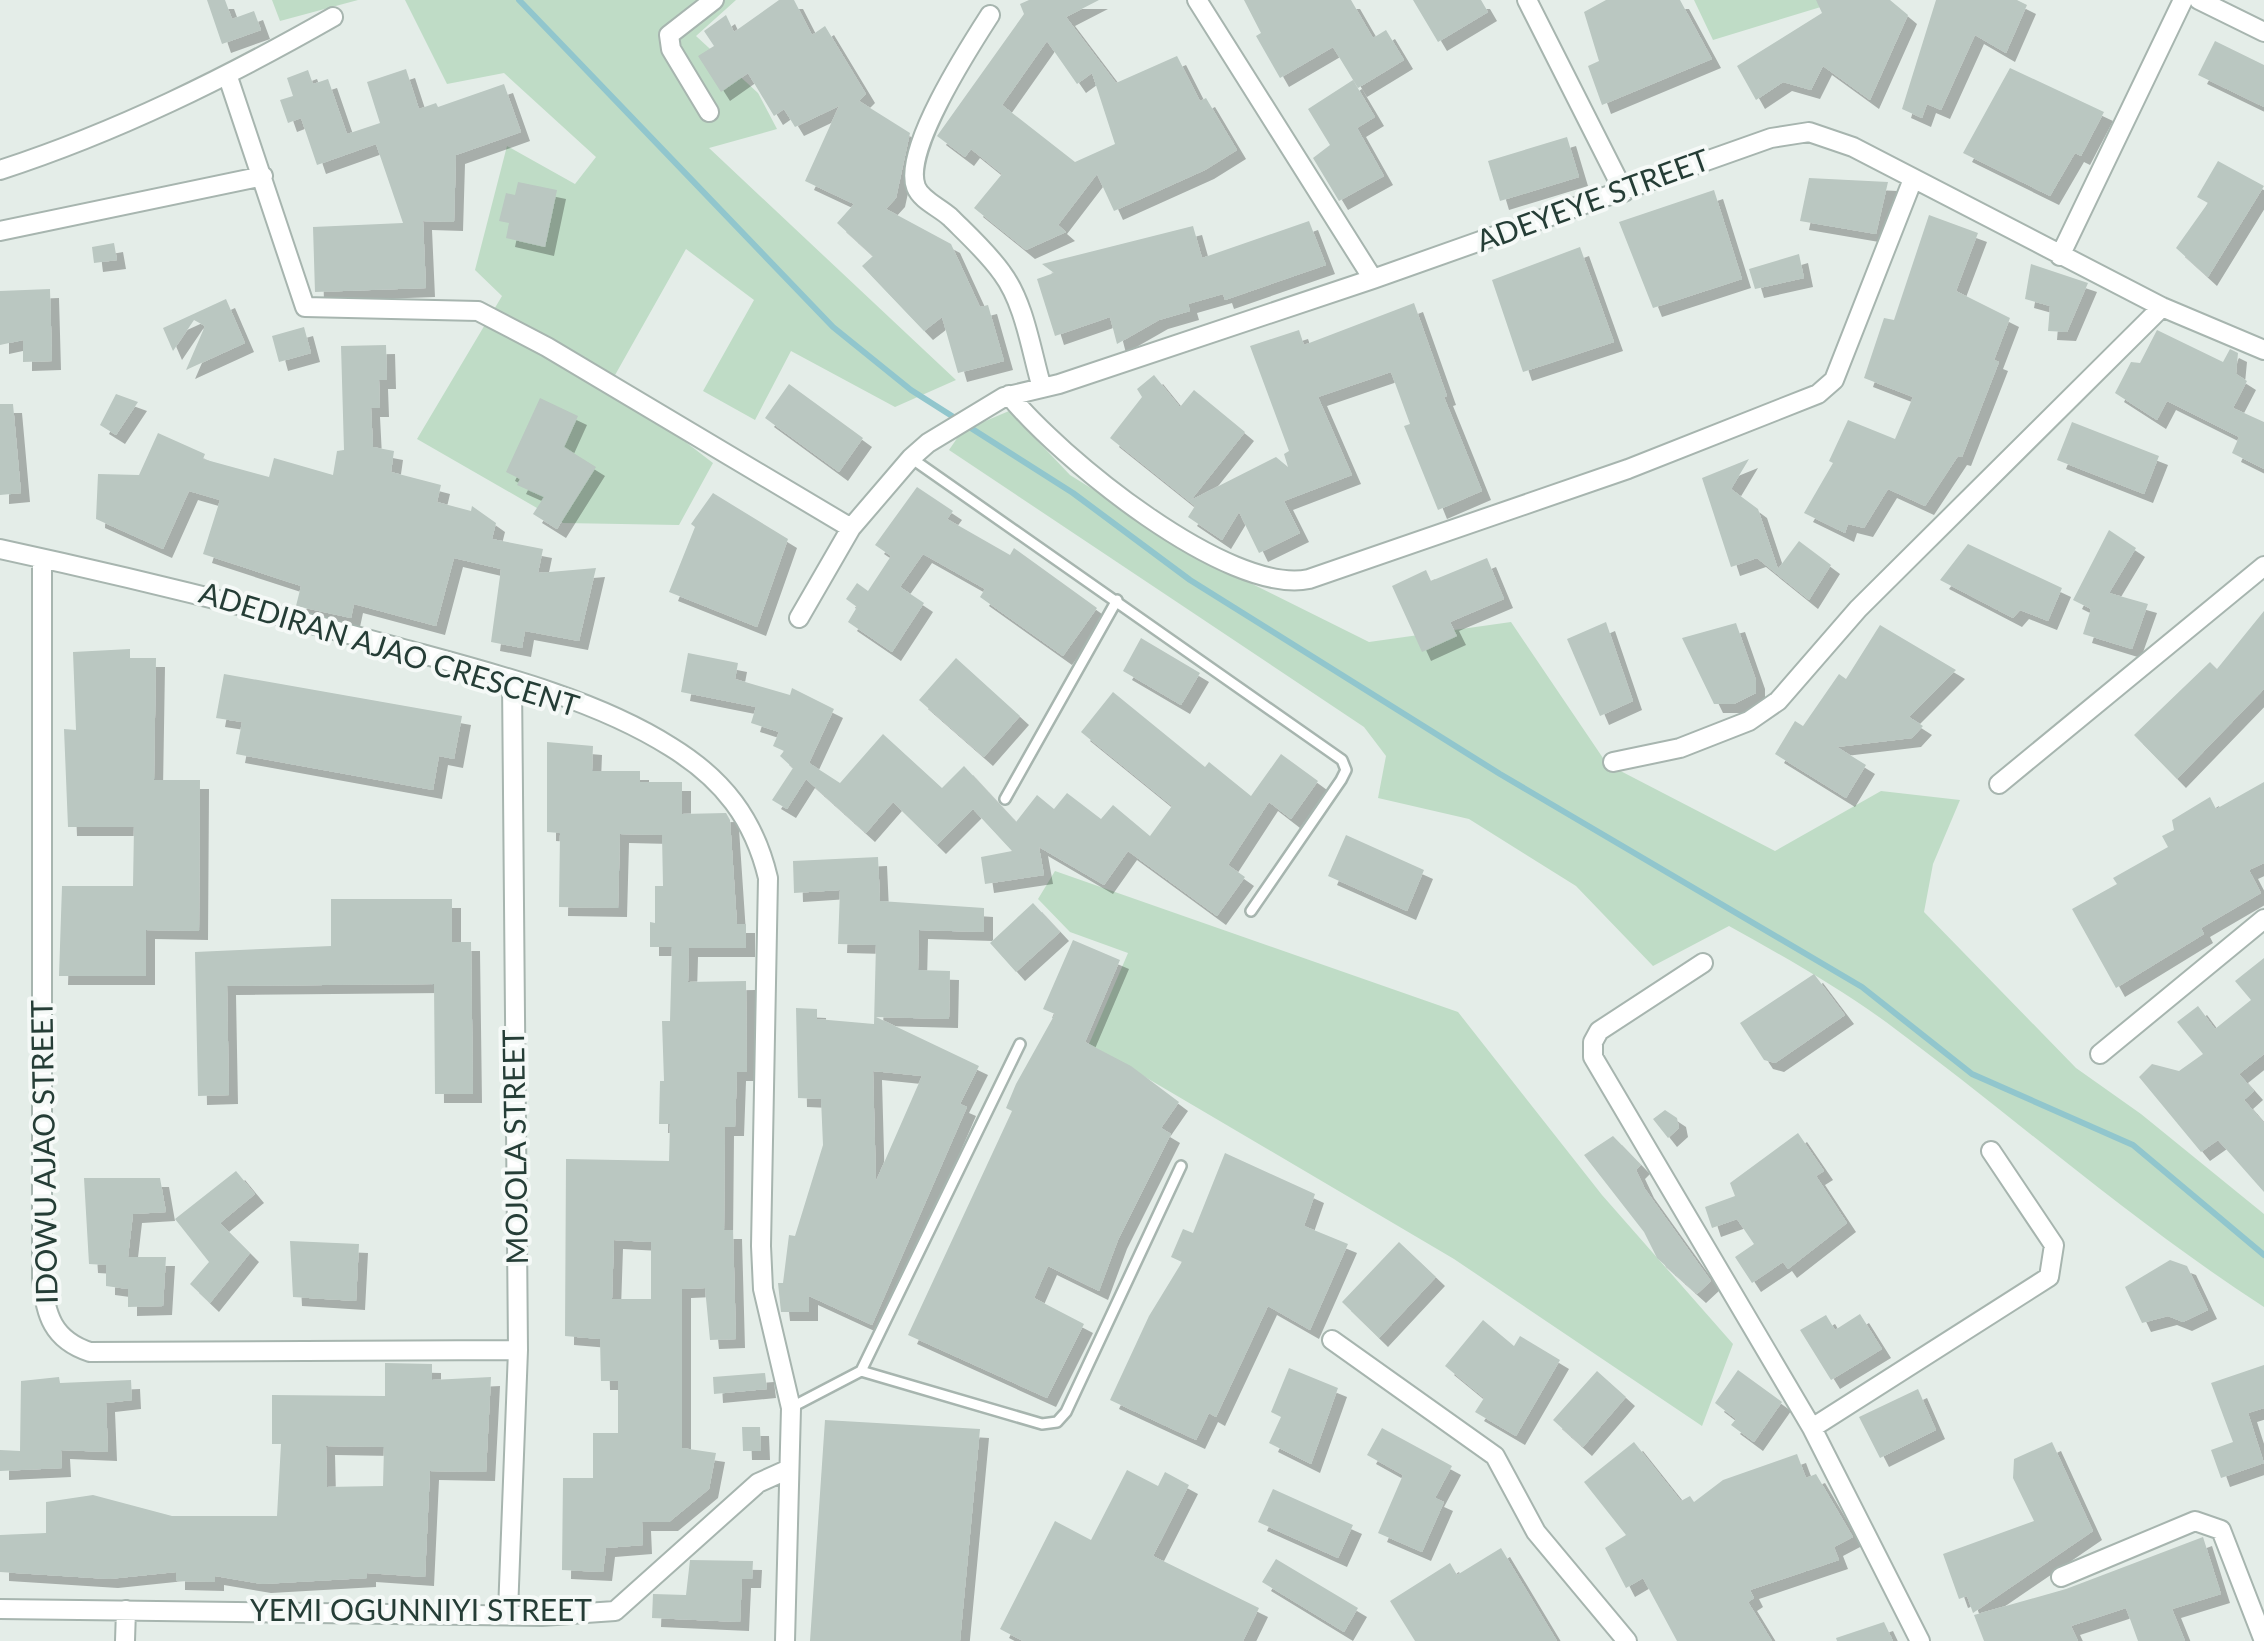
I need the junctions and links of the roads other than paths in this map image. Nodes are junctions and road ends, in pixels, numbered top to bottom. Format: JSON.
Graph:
{"nodes":[{"id":1,"x":714,"y":0,"type":"edge"},
{"id":2,"x":1197,"y":0,"type":"edge"},
{"id":3,"x":1527,"y":0,"type":"edge"},
{"id":4,"x":2183,"y":0,"type":"edge"},
{"id":5,"x":2199,"y":0,"type":"edge"},
{"id":6,"x":990,"y":15,"type":"dead end"},
{"id":7,"x":333,"y":16,"type":"dead end"},
{"id":8,"x":2264,"y":32,"type":"edge"},
{"id":9,"x":228,"y":77,"type":"junction"},
{"id":10,"x":710,"y":112,"type":"dead end"},
{"id":11,"x":0,"y":170,"type":"edge"},
{"id":12,"x":263,"y":176,"type":"junction"},
{"id":13,"x":1913,"y":179,"type":"junction"},
{"id":14,"x":1624,"y":192,"type":"junction"},
{"id":15,"x":0,"y":231,"type":"edge"},
{"id":16,"x":2060,"y":256,"type":"junction"},
{"id":17,"x":1373,"y":279,"type":"junction"},
{"id":18,"x":2162,"y":306,"type":"junction"},
{"id":19,"x":2264,"y":350,"type":"edge"},
{"id":20,"x":1042,"y":388,"type":"junction"},
{"id":21,"x":1007,"y":396,"type":"junction"},
{"id":22,"x":911,"y":458,"type":"junction"},
{"id":23,"x":852,"y":528,"type":"junction"},
{"id":24,"x":0,"y":549,"type":"edge"},
{"id":25,"x":42,"y":560,"type":"junction"},
{"id":26,"x":2264,"y":566,"type":"edge"},
{"id":27,"x":1117,"y":600,"type":"junction"},
{"id":28,"x":799,"y":618,"type":"dead end"},
{"id":29,"x":512,"y":681,"type":"junction"},
{"id":30,"x":1613,"y":762,"type":"dead end"},
{"id":31,"x":1999,"y":784,"type":"dead end"},
{"id":32,"x":1005,"y":799,"type":"dead end"},
{"id":33,"x":1251,"y":911,"type":"dead end"},
{"id":34,"x":2264,"y":919,"type":"edge"},
{"id":35,"x":1703,"y":963,"type":"dead end"},
{"id":36,"x":1020,"y":1044,"type":"dead end"},
{"id":37,"x":2100,"y":1054,"type":"dead end"},
{"id":38,"x":1990,"y":1152,"type":"dead end"},
{"id":39,"x":1181,"y":1166,"type":"dead end"},
{"id":40,"x":1332,"y":1340,"type":"dead end"},
{"id":41,"x":518,"y":1350,"type":"junction"},
{"id":42,"x":861,"y":1371,"type":"junction"},
{"id":43,"x":790,"y":1408,"type":"junction"},
{"id":44,"x":1812,"y":1428,"type":"junction"},
{"id":45,"x":789,"y":1469,"type":"junction"},
{"id":46,"x":2061,"y":1578,"type":"dead end"},
{"id":47,"x":0,"y":1609,"type":"edge"},
{"id":48,"x":126,"y":1610,"type":"junction"},
{"id":49,"x":508,"y":1612,"type":"junction"},
{"id":50,"x":125,"y":1641,"type":"edge"},
{"id":51,"x":786,"y":1641,"type":"edge"},
{"id":52,"x":1627,"y":1641,"type":"edge"},
{"id":53,"x":1920,"y":1641,"type":"edge"},
{"id":54,"x":2264,"y":1641,"type":"edge"}],
"edges":[{"from":1,"to":10,"type":"street"},
{"from":2,"to":17,"type":"street"},
{"from":3,"to":14,"type":"street"},
{"from":4,"to":16,"type":"street"},
{"from":5,"to":8,"type":"street"},
{"from":6,"to":20,"type":"street"},
{"from":7,"to":9,"type":"street"},
{"from":9,"to":11,"type":"street"},
{"from":9,"to":12,"type":"street"},
{"from":12,"to":15,"type":"street"},
{"from":12,"to":23,"type":"street"},
{"from":13,"to":14,"type":"street","name":"ADEYEYE STREET"},
{"from":13,"to":16,"type":"street","name":"ADEYEYE STREET"},
{"from":13,"to":21,"type":"street"},
{"from":14,"to":17,"type":"street","name":"ADEYEYE STREET"},
{"from":16,"to":18,"type":"street","name":"ADEYEYE STREET"},
{"from":17,"to":20,"type":"street","name":"ADEYEYE STREET"},
{"from":18,"to":19,"type":"street","name":"ADEYEYE STREET"},
{"from":18,"to":30,"type":"street"},
{"from":20,"to":21,"type":"street","name":"ADEYEYE STREET"},
{"from":21,"to":22,"type":"street","name":"ADEYEYE STREET"},
{"from":22,"to":23,"type":"street","name":"ADEYEYE STREET"},
{"from":22,"to":27,"type":"lane"},
{"from":23,"to":28,"type":"street","name":"ADEYEYE STREET"},
{"from":24,"to":25,"type":"street","name":"ADEDIRAN AJAO CRESCENT"},
{"from":25,"to":29,"type":"street","name":"ADEDIRAN AJAO CRESCENT"},
{"from":25,"to":41,"type":"street","name":"IDOWU AJAO STREET"},
{"from":26,"to":31,"type":"street"},
{"from":27,"to":32,"type":"lane"},
{"from":27,"to":33,"type":"lane"},
{"from":29,"to":41,"type":"street","name":"MOJOLA STREET"},
{"from":29,"to":43,"type":"street","name":"ADEDIRAN AJAO CRESCENT"},
{"from":34,"to":37,"type":"street"},
{"from":35,"to":44,"type":"street"},
{"from":36,"to":42,"type":"lane"},
{"from":38,"to":44,"type":"street"},
{"from":39,"to":42,"type":"lane"},
{"from":40,"to":52,"type":"street"},
{"from":41,"to":49,"type":"street","name":"MOJOLA STREET"},
{"from":42,"to":43,"type":"lane"},
{"from":43,"to":45,"type":"street","name":"ADEDIRAN AJAO CRESCENT"},
{"from":44,"to":53,"type":"street"},
{"from":45,"to":49,"type":"street","name":"YEMI OGUNNIYI STREET"},
{"from":45,"to":51,"type":"street","name":"ADEDIRAN AJAO CRESCENT"},
{"from":46,"to":54,"type":"street"},
{"from":47,"to":48,"type":"street","name":"YEMI OGUNNIYI STREET"},
{"from":48,"to":49,"type":"street","name":"YEMI OGUNNIYI STREET"},
{"from":48,"to":50,"type":"street"}]}
